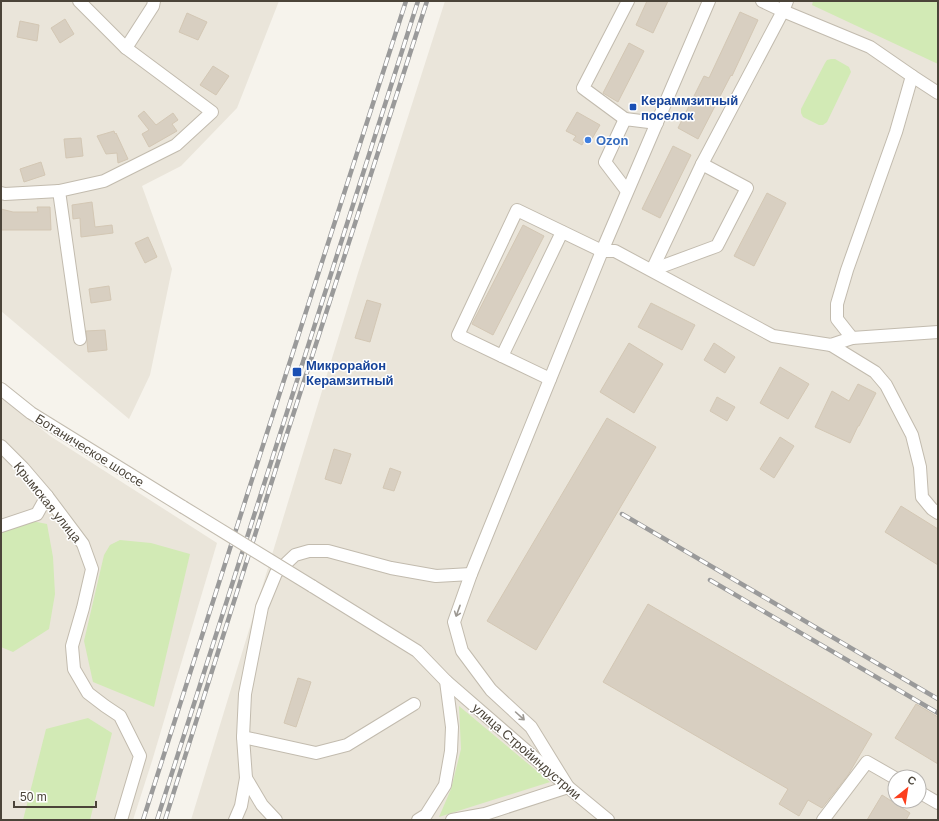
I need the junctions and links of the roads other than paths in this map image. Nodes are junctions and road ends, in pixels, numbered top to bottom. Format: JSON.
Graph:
{"nodes":[{"id":1,"x":78,"y":1,"type":"edge"},
{"id":2,"x":154,"y":1,"type":"edge"},
{"id":3,"x":628,"y":1,"type":"edge"},
{"id":4,"x":709,"y":1,"type":"edge"},
{"id":5,"x":762,"y":1,"type":"edge"},
{"id":6,"x":785,"y":6,"type":"edge"},
{"id":7,"x":126,"y":48,"type":"junction"},
{"id":8,"x":912,"y":76,"type":"junction"},
{"id":9,"x":938,"y":93,"type":"edge"},
{"id":10,"x":625,"y":119,"type":"junction"},
{"id":11,"x":657,"y":123,"type":"junction"},
{"id":12,"x":702,"y":164,"type":"junction"},
{"id":13,"x":59,"y":191,"type":"junction"},
{"id":14,"x":627,"y":191,"type":"junction"},
{"id":15,"x":1,"y":193,"type":"edge"},
{"id":16,"x":562,"y":232,"type":"junction"},
{"id":17,"x":602,"y":251,"type":"junction"},
{"id":18,"x":652,"y":270,"type":"junction"},
{"id":19,"x":938,"y":332,"type":"edge"},
{"id":20,"x":852,"y":338,"type":"junction"},
{"id":21,"x":80,"y":339,"type":"dead end"},
{"id":22,"x":831,"y":345,"type":"junction"},
{"id":23,"x":502,"y":356,"type":"junction"},
{"id":24,"x":550,"y":379,"type":"junction"},
{"id":25,"x":1,"y":389,"type":"edge"},
{"id":26,"x":1,"y":446,"type":"edge"},
{"id":27,"x":47,"y":496,"type":"junction"},
{"id":28,"x":938,"y":513,"type":"edge"},
{"id":29,"x":1,"y":526,"type":"edge"},
{"id":30,"x":471,"y":574,"type":"junction"},
{"id":31,"x":312,"y":586,"type":"joint"},
{"id":32,"x":446,"y":681,"type":"junction"},
{"id":33,"x":414,"y":704,"type":"dead end"},
{"id":34,"x":243,"y":737,"type":"junction"},
{"id":35,"x":887,"y":773,"type":"edge"},
{"id":36,"x":246,"y":778,"type":"junction"},
{"id":37,"x":568,"y":787,"type":"junction"},
{"id":38,"x":927,"y":797,"type":"edge"},
{"id":39,"x":938,"y":803,"type":"edge"},
{"id":40,"x":460,"y":819,"type":"edge"},
{"id":41,"x":121,"y":820,"type":"edge"},
{"id":42,"x":235,"y":820,"type":"edge"},
{"id":43,"x":276,"y":820,"type":"edge"},
{"id":44,"x":418,"y":820,"type":"edge"},
{"id":45,"x":608,"y":820,"type":"edge"},
{"id":46,"x":823,"y":820,"type":"edge"}],
"edges":[{"from":1,"to":7,"type":"street"},
{"from":2,"to":7,"type":"street"},
{"from":3,"to":10,"type":"street"},
{"from":4,"to":11,"type":"street"},
{"from":5,"to":6,"type":"street"},
{"from":6,"to":8,"type":"street"},
{"from":6,"to":12,"type":"street"},
{"from":7,"to":13,"type":"street"},
{"from":8,"to":9,"type":"street"},
{"from":8,"to":20,"type":"street"},
{"from":10,"to":11,"type":"street"},
{"from":10,"to":14,"type":"street"},
{"from":11,"to":14,"type":"street"},
{"from":12,"to":18,"type":"street"},
{"from":12,"to":18,"type":"street"},
{"from":13,"to":15,"type":"street"},
{"from":13,"to":21,"type":"street"},
{"from":14,"to":17,"type":"street"},
{"from":16,"to":17,"type":"street"},
{"from":16,"to":23,"type":"street"},
{"from":16,"to":23,"type":"street"},
{"from":17,"to":18,"type":"street"},
{"from":17,"to":24,"type":"street"},
{"from":18,"to":22,"type":"street"},
{"from":19,"to":20,"type":"street"},
{"from":20,"to":22,"type":"street"},
{"from":22,"to":28,"type":"street"},
{"from":23,"to":24,"type":"street"},
{"from":24,"to":30,"type":"street"},
{"from":25,"to":31,"type":"street","name":"Ботаническое шоссе","bridge":true},
{"from":26,"to":27,"type":"street","name":"Крымская улица"},
{"from":27,"to":29,"type":"street"},
{"from":27,"to":41,"type":"street","name":"Крымская улица"},
{"from":30,"to":34,"type":"street"},
{"from":30,"to":37,"type":"street","one_way":true},
{"from":31,"to":32,"type":"street","name":"улица Стройиндустрии"},
{"from":32,"to":37,"type":"street","name":"улица Стройиндустрии"},
{"from":32,"to":44,"type":"street"},
{"from":33,"to":34,"type":"street"},
{"from":34,"to":36,"type":"street"},
{"from":35,"to":46,"type":"street"},
{"from":36,"to":42,"type":"street"},
{"from":36,"to":43,"type":"street"},
{"from":37,"to":40,"type":"street"},
{"from":37,"to":45,"type":"street","name":"улица Стройиндустрии"},
{"from":38,"to":39,"type":"street"}]}
